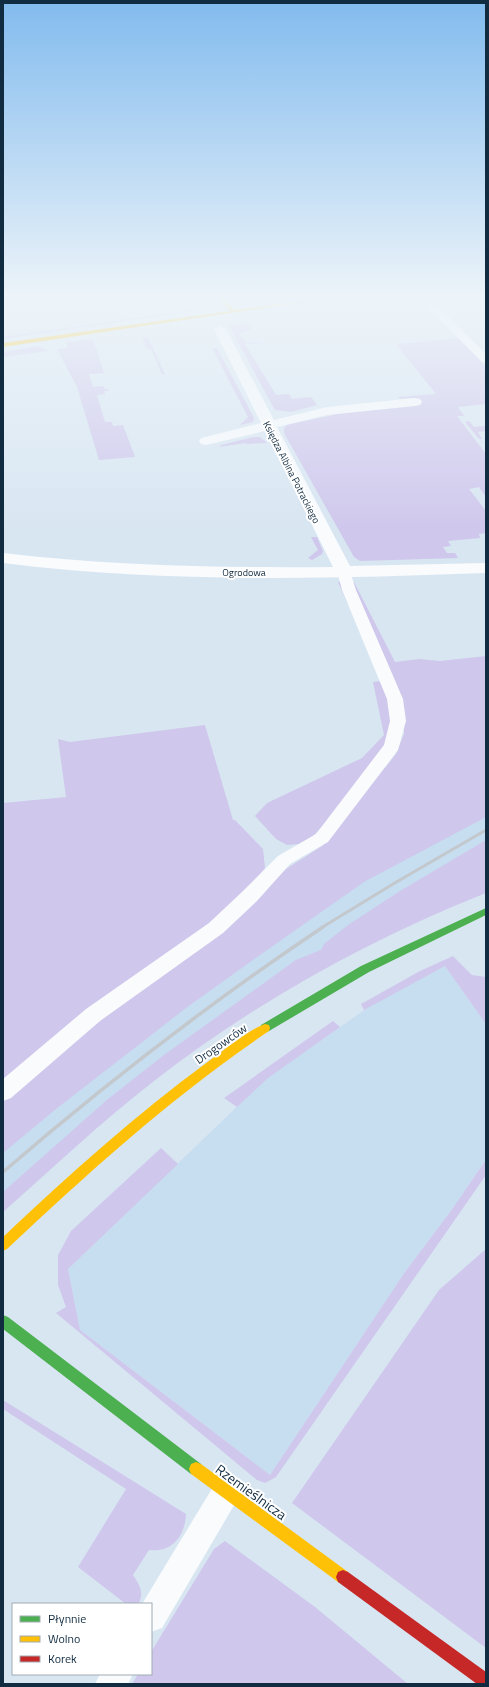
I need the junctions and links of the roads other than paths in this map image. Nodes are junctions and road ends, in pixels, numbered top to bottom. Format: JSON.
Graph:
{"nodes":[{"id":1,"x":242,"y":374,"type":"edge"},
{"id":2,"x":415,"y":402,"type":"dead end"},
{"id":3,"x":268,"y":425,"type":"junction"},
{"id":4,"x":206,"y":441,"type":"dead end"},
{"id":5,"x":3,"y":558,"type":"edge"},
{"id":6,"x":486,"y":568,"type":"edge"},
{"id":7,"x":344,"y":571,"type":"junction"},
{"id":8,"x":486,"y":911,"type":"edge"},
{"id":9,"x":3,"y":1092,"type":"edge"},
{"id":10,"x":3,"y":1246,"type":"edge"},
{"id":11,"x":3,"y":1321,"type":"edge"},
{"id":12,"x":226,"y":1492,"type":"junction"},
{"id":13,"x":152,"y":1615,"type":"edge"},
{"id":14,"x":116,"y":1675,"type":"edge"},
{"id":15,"x":486,"y":1681,"type":"edge"},
{"id":16,"x":111,"y":1684,"type":"edge"}],
"edges":[{"from":1,"to":3,"type":"street","name":"Księdza Albina Potrackiego"},
{"from":2,"to":3,"type":"street"},
{"from":3,"to":4,"type":"street"},
{"from":3,"to":7,"type":"street","name":"Księdza Albina Potrackiego"},
{"from":5,"to":7,"type":"street","name":"Ogrodowa"},
{"from":6,"to":7,"type":"street","name":"Ogrodowa"},
{"from":7,"to":9,"type":"lane"},
{"from":8,"to":10,"type":"street","name":"Drogowców"},
{"from":11,"to":12,"type":"street","name":"Rzemieślnicza"},
{"from":12,"to":13,"type":"lane"},
{"from":12,"to":15,"type":"street","name":"Rzemieślnicza"},
{"from":14,"to":16,"type":"lane"}]}
